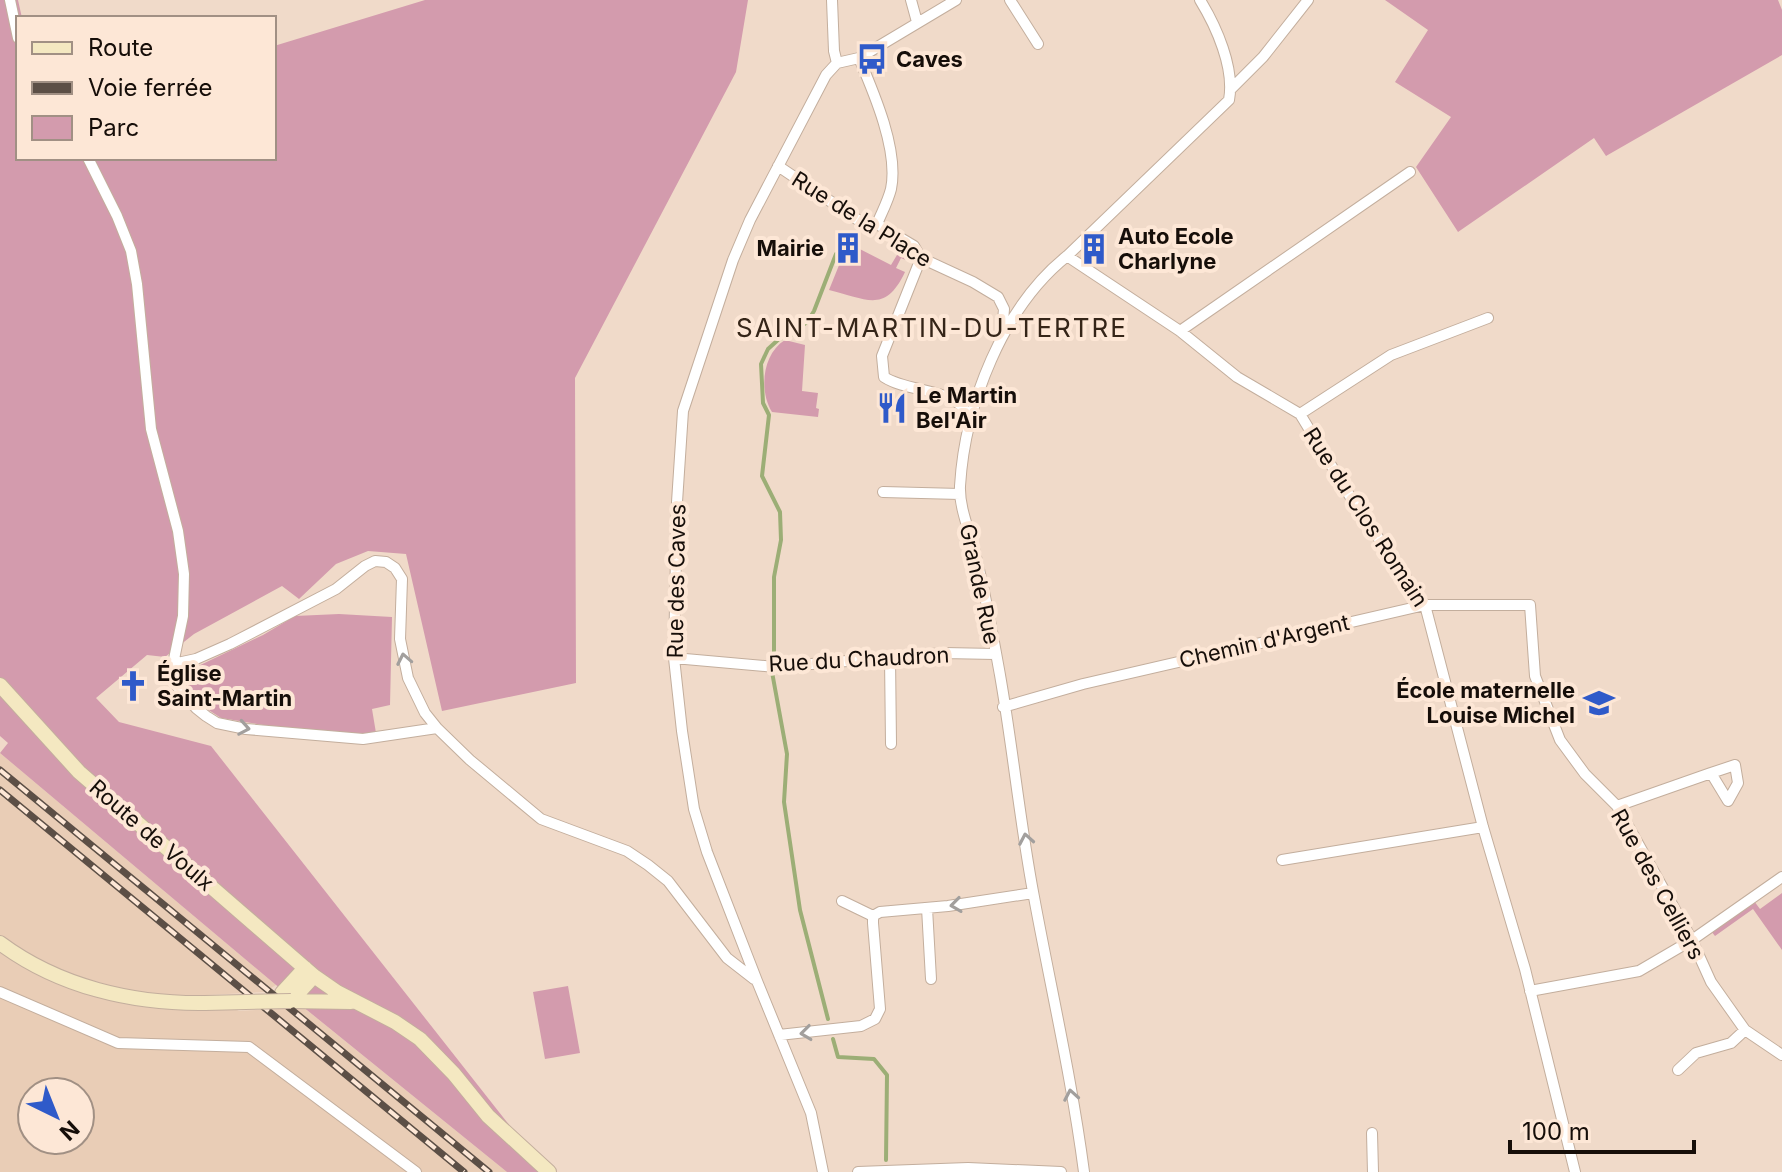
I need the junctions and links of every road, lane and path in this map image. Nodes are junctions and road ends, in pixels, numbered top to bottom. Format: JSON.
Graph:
{"nodes":[{"id":1,"x":10,"y":0,"type":"edge"},
{"id":2,"x":832,"y":0,"type":"edge"},
{"id":3,"x":911,"y":0,"type":"edge"},
{"id":4,"x":956,"y":0,"type":"edge"},
{"id":5,"x":1010,"y":0,"type":"edge"},
{"id":6,"x":1200,"y":0,"type":"edge"},
{"id":7,"x":1308,"y":0,"type":"edge"},
{"id":8,"x":917,"y":22,"type":"junction"},
{"id":9,"x":16,"y":28,"type":"edge"},
{"id":10,"x":1038,"y":44,"type":"dead end"},
{"id":11,"x":859,"y":58,"type":"junction"},
{"id":12,"x":837,"y":63,"type":"junction"},
{"id":13,"x":1231,"y":89,"type":"junction"},
{"id":14,"x":89,"y":160,"type":"edge"},
{"id":15,"x":778,"y":166,"type":"junction"},
{"id":16,"x":1410,"y":172,"type":"dead end"},
{"id":17,"x":877,"y":224,"type":"junction"},
{"id":18,"x":1067,"y":256,"type":"junction"},
{"id":19,"x":921,"y":258,"type":"junction"},
{"id":20,"x":1488,"y":318,"type":"dead end"},
{"id":21,"x":1180,"y":331,"type":"junction"},
{"id":22,"x":1002,"y":334,"type":"junction"},
{"id":23,"x":964,"y":409,"type":"dead end"},
{"id":24,"x":1300,"y":414,"type":"junction"},
{"id":25,"x":883,"y":492,"type":"dead end"},
{"id":26,"x":960,"y":494,"type":"junction"},
{"id":27,"x":1425,"y":605,"type":"junction"},
{"id":28,"x":1530,"y":605,"type":"joint"},
{"id":29,"x":995,"y":654,"type":"junction"},
{"id":30,"x":890,"y":657,"type":"junction"},
{"id":31,"x":674,"y":658,"type":"junction"},
{"id":32,"x":173,"y":664,"type":"junction"},
{"id":33,"x":0,"y":685,"type":"edge"},
{"id":34,"x":1003,"y":707,"type":"junction"},
{"id":35,"x":437,"y":728,"type":"junction"},
{"id":36,"x":891,"y":744,"type":"dead end"},
{"id":37,"x":1711,"y":773,"type":"dead end"},
{"id":38,"x":1617,"y":806,"type":"junction"},
{"id":39,"x":1483,"y":827,"type":"junction"},
{"id":40,"x":1282,"y":860,"type":"dead end"},
{"id":41,"x":1782,"y":877,"type":"edge"},
{"id":42,"x":1033,"y":893,"type":"junction"},
{"id":43,"x":842,"y":901,"type":"dead end"},
{"id":44,"x":927,"y":908,"type":"junction"},
{"id":45,"x":873,"y":916,"type":"junction"},
{"id":46,"x":1692,"y":940,"type":"junction"},
{"id":47,"x":0,"y":943,"type":"edge"},
{"id":48,"x":310,"y":972,"type":"junction"},
{"id":49,"x":931,"y":979,"type":"dead end"},
{"id":50,"x":757,"y":981,"type":"junction"},
{"id":51,"x":1530,"y":991,"type":"junction"},
{"id":52,"x":0,"y":992,"type":"edge"},
{"id":53,"x":281,"y":998,"type":"junction"},
{"id":54,"x":355,"y":1002,"type":"junction"},
{"id":55,"x":1745,"y":1030,"type":"junction"},
{"id":56,"x":779,"y":1035,"type":"junction"},
{"id":57,"x":1782,"y":1055,"type":"edge"},
{"id":58,"x":1678,"y":1070,"type":"dead end"},
{"id":59,"x":1372,"y":1133,"type":"dead end"},
{"id":60,"x":416,"y":1172,"type":"edge"},
{"id":61,"x":549,"y":1172,"type":"edge"},
{"id":62,"x":823,"y":1172,"type":"edge"},
{"id":63,"x":858,"y":1172,"type":"edge"},
{"id":64,"x":1061,"y":1172,"type":"edge"},
{"id":65,"x":1084,"y":1172,"type":"edge"},
{"id":66,"x":1373,"y":1172,"type":"edge"},
{"id":67,"x":1575,"y":1172,"type":"edge"}],
"edges":[{"from":1,"to":9,"type":"street"},
{"from":2,"to":12,"type":"street"},
{"from":3,"to":8,"type":"street"},
{"from":4,"to":8,"type":"street"},
{"from":5,"to":10,"type":"street"},
{"from":6,"to":13,"type":"street"},
{"from":7,"to":13,"type":"street","name":"Grande Rue"},
{"from":8,"to":11,"type":"street"},
{"from":11,"to":12,"type":"street"},
{"from":11,"to":17,"type":"street"},
{"from":12,"to":15,"type":"street","name":"Rue des Caves"},
{"from":13,"to":18,"type":"street","name":"Grande Rue"},
{"from":14,"to":32,"type":"street"},
{"from":15,"to":17,"type":"street","name":"Rue de la Place"},
{"from":15,"to":31,"type":"street","name":"Rue des Caves"},
{"from":16,"to":21,"type":"street"},
{"from":17,"to":19,"type":"street","name":"Rue de la Place"},
{"from":18,"to":21,"type":"street","name":"Rue du Clos Romain"},
{"from":18,"to":22,"type":"street","name":"Grande Rue"},
{"from":19,"to":22,"type":"street","name":"Rue de la Place"},
{"from":19,"to":23,"type":"street"},
{"from":20,"to":24,"type":"street"},
{"from":21,"to":24,"type":"street","name":"Rue du Clos Romain"},
{"from":22,"to":26,"type":"street","name":"Grande Rue"},
{"from":24,"to":27,"type":"street","name":"Rue du Clos Romain"},
{"from":25,"to":26,"type":"street"},
{"from":26,"to":29,"type":"street","name":"Grande Rue"},
{"from":27,"to":28,"type":"street","name":"Chemin d'Argent"},
{"from":27,"to":34,"type":"street","name":"Chemin d'Argent"},
{"from":27,"to":39,"type":"street","name":"Rue du Clos Romain"},
{"from":28,"to":38,"type":"street","name":"Rue des Celliers"},
{"from":29,"to":30,"type":"street","name":"Rue du Chaudron"},
{"from":29,"to":34,"type":"street","name":"Grande Rue"},
{"from":30,"to":31,"type":"street","name":"Rue du Chaudron"},
{"from":30,"to":36,"type":"street"},
{"from":31,"to":50,"type":"street","name":"Rue des Caves"},
{"from":32,"to":35,"type":"street","one_way":true},
{"from":35,"to":32,"type":"street","one_way":true},
{"from":33,"to":48,"type":"main road","name":"Route de Voulx"},
{"from":42,"to":34,"type":"street","name":"Grande Rue","one_way":true},
{"from":35,"to":50,"type":"street"},
{"from":37,"to":38,"type":"street"},
{"from":38,"to":46,"type":"street","name":"Rue des Celliers"},
{"from":39,"to":40,"type":"street"},
{"from":39,"to":51,"type":"street","name":"Rue du Clos Romain"},
{"from":41,"to":46,"type":"street"},
{"from":42,"to":44,"type":"street","one_way":true},
{"from":65,"to":42,"type":"street","name":"Grande Rue","one_way":true},
{"from":43,"to":45,"type":"street"},
{"from":44,"to":45,"type":"street"},
{"from":44,"to":49,"type":"street"},
{"from":45,"to":56,"type":"street","one_way":true},
{"from":46,"to":51,"type":"street"},
{"from":46,"to":55,"type":"street","name":"Rue des Celliers"},
{"from":47,"to":53,"type":"main road","bridge":true},
{"from":48,"to":53,"type":"main road"},
{"from":48,"to":54,"type":"main road","name":"Route de Voulx"},
{"from":50,"to":56,"type":"street","name":"Rue des Caves"},
{"from":51,"to":67,"type":"street","name":"Rue du Clos Romain"},
{"from":52,"to":60,"type":"street"},
{"from":53,"to":54,"type":"main road"},
{"from":54,"to":61,"type":"main road","name":"Route de Voulx"},
{"from":55,"to":57,"type":"street","name":"Rue des Celliers"},
{"from":55,"to":58,"type":"street"},
{"from":56,"to":62,"type":"street","name":"Rue des Caves"},
{"from":59,"to":66,"type":"street"},
{"from":63,"to":64,"type":"street"}]}
